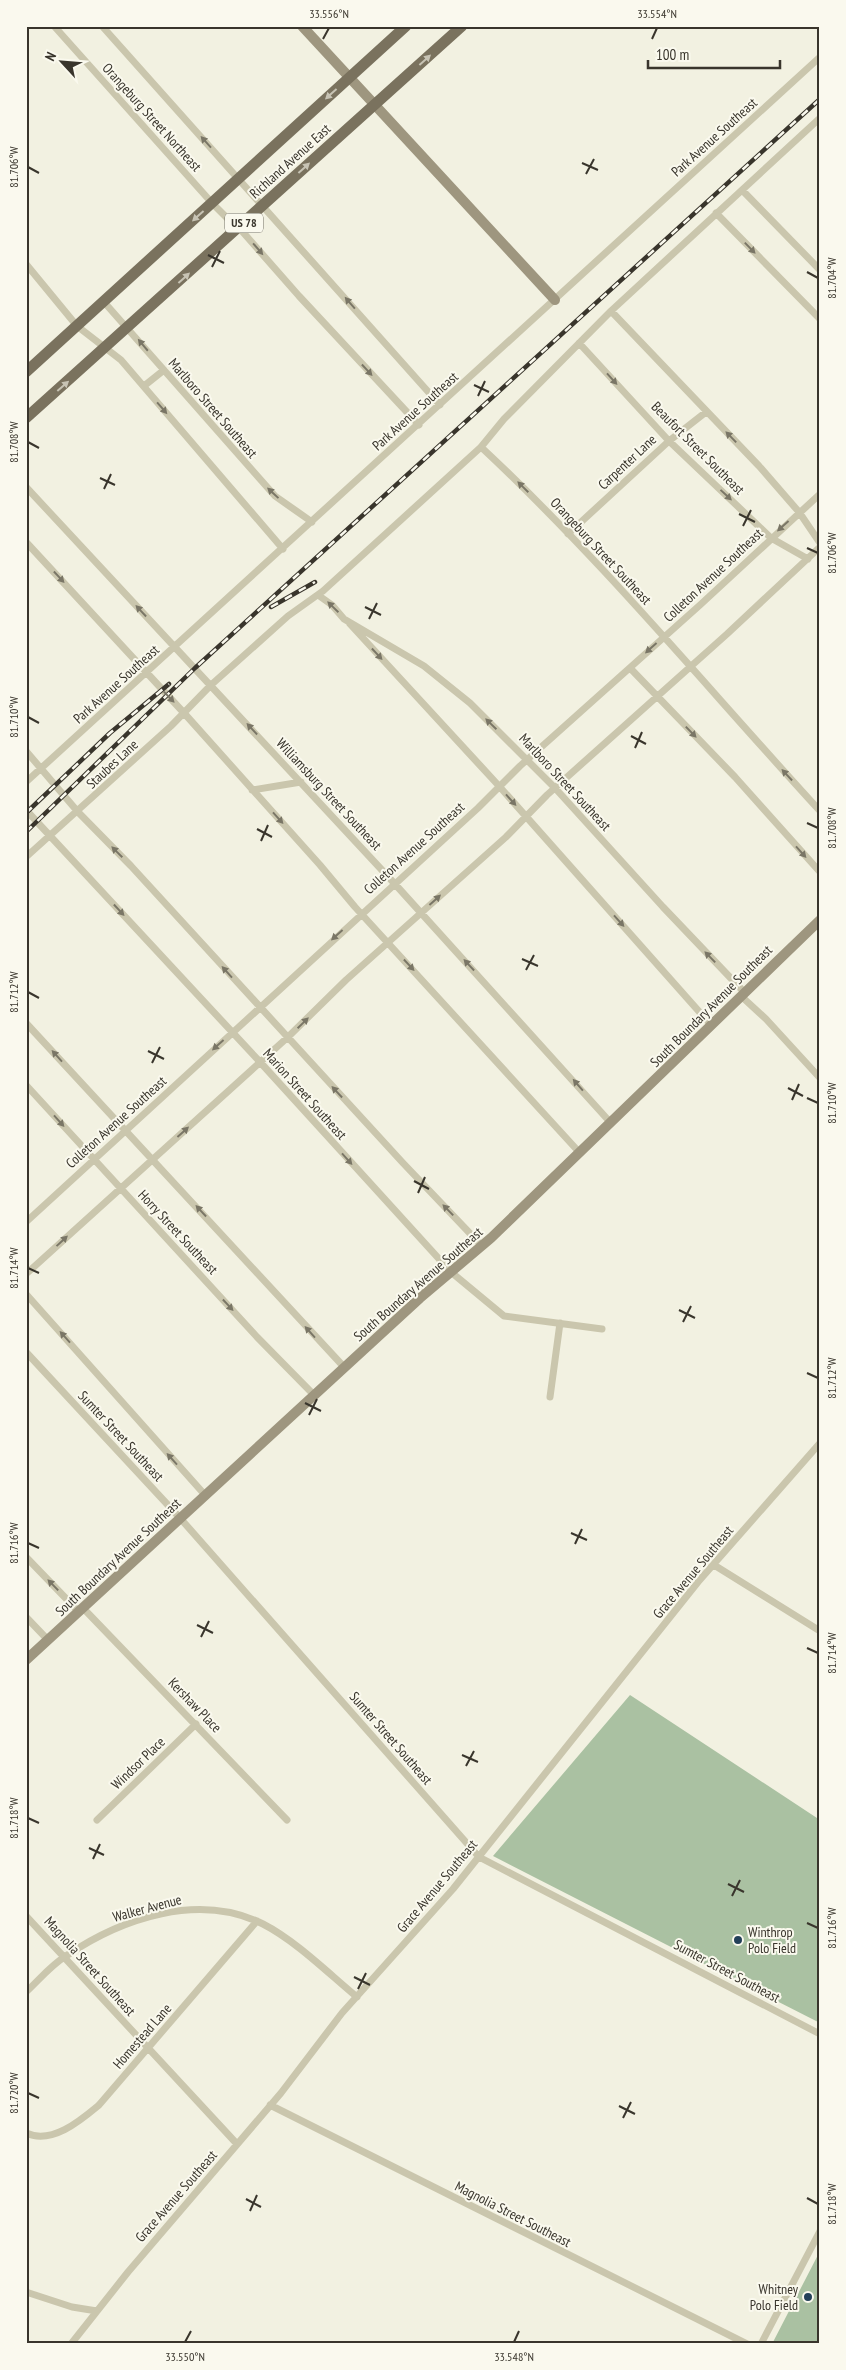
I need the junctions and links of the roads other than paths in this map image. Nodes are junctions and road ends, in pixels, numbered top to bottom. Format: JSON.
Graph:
{"nodes":[{"id":1,"x":54,"y":26,"type":"edge"},
{"id":2,"x":102,"y":26,"type":"edge"},
{"id":3,"x":302,"y":26,"type":"edge"},
{"id":4,"x":406,"y":26,"type":"edge"},
{"id":5,"x":462,"y":26,"type":"edge"},
{"id":6,"x":820,"y":57,"type":"edge"},
{"id":7,"x":349,"y":78,"type":"junction"},
{"id":8,"x":374,"y":105,"type":"junction"},
{"id":9,"x":820,"y":118,"type":"edge"},
{"id":10,"x":238,"y":179,"type":"junction"},
{"id":11,"x":742,"y":190,"type":"junction"},
{"id":12,"x":212,"y":203,"type":"junction"},
{"id":13,"x":263,"y":205,"type":"junction"},
{"id":14,"x":716,"y":213,"type":"junction"},
{"id":15,"x":238,"y":229,"type":"junction"},
{"id":16,"x":26,"y":264,"type":"edge"},
{"id":17,"x":820,"y":270,"type":"edge"},
{"id":18,"x":555,"y":300,"type":"junction"},
{"id":19,"x":104,"y":302,"type":"junction"},
{"id":20,"x":612,"y":311,"type":"junction"},
{"id":21,"x":820,"y":319,"type":"edge"},
{"id":22,"x":77,"y":326,"type":"junction"},
{"id":23,"x":129,"y":328,"type":"junction"},
{"id":24,"x":580,"y":343,"type":"junction"},
{"id":25,"x":106,"y":348,"type":"junction"},
{"id":26,"x":164,"y":370,"type":"junction"},
{"id":27,"x":26,"y":372,"type":"edge"},
{"id":28,"x":144,"y":386,"type":"junction"},
{"id":29,"x":440,"y":405,"type":"junction"},
{"id":30,"x":706,"y":412,"type":"junction"},
{"id":31,"x":26,"y":418,"type":"edge"},
{"id":32,"x":419,"y":425,"type":"junction"},
{"id":33,"x":669,"y":441,"type":"junction"},
{"id":34,"x":481,"y":447,"type":"junction"},
{"id":35,"x":26,"y":487,"type":"edge"},
{"id":36,"x":820,"y":494,"type":"edge"},
{"id":37,"x":29,"y":496,"type":"edge"},
{"id":38,"x":799,"y":512,"type":"junction"},
{"id":39,"x":312,"y":522,"type":"junction"},
{"id":40,"x":568,"y":534,"type":"junction"},
{"id":41,"x":771,"y":538,"type":"junction"},
{"id":42,"x":26,"y":542,"type":"edge"},
{"id":43,"x":820,"y":545,"type":"edge"},
{"id":44,"x":283,"y":549,"type":"junction"},
{"id":45,"x":808,"y":559,"type":"junction"},
{"id":46,"x":318,"y":594,"type":"junction"},
{"id":47,"x":344,"y":619,"type":"junction"},
{"id":48,"x":664,"y":637,"type":"junction"},
{"id":49,"x":175,"y":647,"type":"junction"},
{"id":50,"x":691,"y":667,"type":"junction"},
{"id":51,"x":630,"y":668,"type":"junction"},
{"id":52,"x":146,"y":673,"type":"junction"},
{"id":53,"x":211,"y":685,"type":"junction"},
{"id":54,"x":657,"y":698,"type":"junction"},
{"id":55,"x":184,"y":713,"type":"junction"},
{"id":56,"x":26,"y":751,"type":"edge"},
{"id":57,"x":528,"y":759,"type":"junction"},
{"id":58,"x":42,"y":768,"type":"junction"},
{"id":59,"x":26,"y":782,"type":"edge"},
{"id":60,"x":301,"y":782,"type":"junction"},
{"id":61,"x":499,"y":786,"type":"junction"},
{"id":62,"x":556,"y":788,"type":"junction"},
{"id":63,"x":252,"y":790,"type":"junction"},
{"id":64,"x":26,"y":810,"type":"edge"},
{"id":65,"x":820,"y":811,"type":"edge"},
{"id":66,"x":78,"y":812,"type":"junction"},
{"id":67,"x":526,"y":816,"type":"junction"},
{"id":68,"x":51,"y":836,"type":"junction"},
{"id":69,"x":26,"y":857,"type":"edge"},
{"id":70,"x":820,"y":872,"type":"edge"},
{"id":71,"x":394,"y":883,"type":"junction"},
{"id":72,"x":361,"y":913,"type":"junction"},
{"id":73,"x":421,"y":913,"type":"junction"},
{"id":74,"x":820,"y":920,"type":"edge"},
{"id":75,"x":388,"y":942,"type":"junction"},
{"id":76,"x":742,"y":994,"type":"junction"},
{"id":77,"x":260,"y":1008,"type":"junction"},
{"id":78,"x":26,"y":1023,"type":"edge"},
{"id":79,"x":711,"y":1025,"type":"junction"},
{"id":80,"x":232,"y":1033,"type":"junction"},
{"id":81,"x":288,"y":1037,"type":"junction"},
{"id":82,"x":260,"y":1062,"type":"junction"},
{"id":83,"x":820,"y":1078,"type":"edge"},
{"id":84,"x":26,"y":1085,"type":"edge"},
{"id":85,"x":610,"y":1122,"type":"junction"},
{"id":86,"x":125,"y":1130,"type":"junction"},
{"id":87,"x":579,"y":1152,"type":"junction"},
{"id":88,"x":93,"y":1160,"type":"junction"},
{"id":89,"x":152,"y":1160,"type":"junction"},
{"id":90,"x":122,"y":1187,"type":"junction"},
{"id":91,"x":26,"y":1222,"type":"edge"},
{"id":92,"x":482,"y":1246,"type":"junction"},
{"id":93,"x":451,"y":1272,"type":"junction"},
{"id":94,"x":26,"y":1274,"type":"edge"},
{"id":95,"x":26,"y":1294,"type":"edge"},
{"id":96,"x":560,"y":1324,"type":"junction"},
{"id":97,"x":602,"y":1329,"type":"dead end"},
{"id":98,"x":26,"y":1352,"type":"edge"},
{"id":99,"x":344,"y":1367,"type":"junction"},
{"id":100,"x":314,"y":1395,"type":"junction"},
{"id":101,"x":550,"y":1398,"type":"dead end"},
{"id":102,"x":820,"y":1443,"type":"edge"},
{"id":103,"x":205,"y":1495,"type":"junction"},
{"id":104,"x":180,"y":1518,"type":"junction"},
{"id":105,"x":26,"y":1557,"type":"edge"},
{"id":106,"x":714,"y":1565,"type":"junction"},
{"id":107,"x":81,"y":1610,"type":"junction"},
{"id":108,"x":26,"y":1617,"type":"edge"},
{"id":109,"x":820,"y":1632,"type":"edge"},
{"id":110,"x":48,"y":1640,"type":"junction"},
{"id":111,"x":26,"y":1660,"type":"edge"},
{"id":112,"x":196,"y":1724,"type":"junction"},
{"id":113,"x":97,"y":1820,"type":"dead end"},
{"id":114,"x":287,"y":1820,"type":"dead end"},
{"id":115,"x":479,"y":1857,"type":"junction"},
{"id":116,"x":26,"y":1916,"type":"edge"},
{"id":117,"x":258,"y":1921,"type":"junction"},
{"id":118,"x":65,"y":1956,"type":"junction"},
{"id":119,"x":26,"y":1992,"type":"edge"},
{"id":120,"x":357,"y":1997,"type":"junction"},
{"id":121,"x":820,"y":2034,"type":"edge"},
{"id":122,"x":148,"y":2049,"type":"junction"},
{"id":123,"x":270,"y":2106,"type":"junction"},
{"id":124,"x":26,"y":2133,"type":"edge"},
{"id":125,"x":237,"y":2144,"type":"junction"},
{"id":126,"x":820,"y":2231,"type":"edge"},
{"id":127,"x":26,"y":2292,"type":"edge"},
{"id":128,"x":97,"y":2311,"type":"junction"},
{"id":129,"x":71,"y":2344,"type":"edge"},
{"id":130,"x":747,"y":2344,"type":"edge"},
{"id":131,"x":761,"y":2344,"type":"edge"}],
"edges":[{"from":1,"to":12,"type":"street","name":"Orangeburg Street Northeast"},
{"from":10,"to":2,"type":"street","name":"Orangeburg Street Northeast","one_way":true},
{"from":3,"to":7,"type":"street"},
{"from":4,"to":7,"type":"main road","name":"Richland Avenue East","number":"US 78"},
{"from":8,"to":5,"type":"main road","name":"Richland Avenue East","number":"US 78","one_way":true},
{"from":6,"to":18,"type":"street","name":"Park Avenue Southeast"},
{"from":7,"to":8,"type":"street"},
{"from":7,"to":10,"type":"main road","name":"Richland Avenue East","number":"US 78","one_way":true},
{"from":13,"to":8,"type":"main road","name":"Richland Avenue East","number":"US 78","one_way":true},
{"from":8,"to":18,"type":"street"},
{"from":9,"to":11,"type":"street"},
{"from":10,"to":12,"type":"main road","name":"Richland Avenue East","number":"US 78"},
{"from":10,"to":13,"type":"street","name":"Orangeburg Street Northeast"},
{"from":11,"to":14,"type":"street"},
{"from":11,"to":17,"type":"street"},
{"from":12,"to":15,"type":"street"},
{"from":12,"to":19,"type":"main road","name":"Richland Avenue East","number":"US 78","one_way":true},
{"from":13,"to":15,"type":"main road","name":"Richland Avenue East","number":"US 78"},
{"from":29,"to":13,"type":"street","one_way":true},
{"from":14,"to":20,"type":"street"},
{"from":14,"to":21,"type":"street","one_way":true},
{"from":23,"to":15,"type":"main road","name":"Richland Avenue East","number":"US 78","one_way":true},
{"from":15,"to":32,"type":"street","one_way":true},
{"from":16,"to":22,"type":"street"},
{"from":18,"to":29,"type":"street","name":"Park Avenue Southeast"},
{"from":19,"to":22,"type":"main road","name":"Richland Avenue East","number":"US 78"},
{"from":19,"to":23,"type":"street","name":"Marlboro Street Southeast"},
{"from":20,"to":24,"type":"street"},
{"from":20,"to":30,"type":"street"},
{"from":22,"to":25,"type":"street"},
{"from":22,"to":27,"type":"main road","name":"Richland Avenue East","number":"US 78"},
{"from":23,"to":25,"type":"main road","name":"Richland Avenue East","number":"US 78"},
{"from":26,"to":23,"type":"street","name":"Marlboro Street Southeast","one_way":true},
{"from":24,"to":33,"type":"street","name":"Beaufort Street Southeast","one_way":true},
{"from":24,"to":34,"type":"street"},
{"from":25,"to":28,"type":"street"},
{"from":31,"to":25,"type":"main road","name":"Richland Avenue East","number":"US 78","one_way":true},
{"from":26,"to":28,"type":"street"},
{"from":39,"to":26,"type":"street","name":"Marlboro Street Southeast","one_way":true},
{"from":28,"to":44,"type":"street","one_way":true},
{"from":29,"to":32,"type":"street","name":"Park Avenue Southeast"},
{"from":30,"to":33,"type":"street","name":"Carpenter Lane"},
{"from":38,"to":30,"type":"street","one_way":true},
{"from":32,"to":39,"type":"street","name":"Park Avenue Southeast"},
{"from":33,"to":40,"type":"street","name":"Carpenter Lane"},
{"from":33,"to":41,"type":"street","name":"Beaufort Street Southeast","one_way":true},
{"from":40,"to":34,"type":"street","name":"Orangeburg Street Southeast","one_way":true},
{"from":34,"to":46,"type":"street"},
{"from":35,"to":37,"type":"street","name":"Williamsburg Street Southeast"},
{"from":36,"to":38,"type":"street","name":"Colleton Avenue Southeast"},
{"from":49,"to":37,"type":"street","name":"Williamsburg Street Southeast","one_way":true},
{"from":38,"to":41,"type":"street","name":"Colleton Avenue Southeast","one_way":true},
{"from":38,"to":43,"type":"street"},
{"from":39,"to":44,"type":"street","name":"Park Avenue Southeast"},
{"from":40,"to":48,"type":"street","name":"Orangeburg Street Southeast"},
{"from":41,"to":45,"type":"street","name":"Beaufort Street Southeast"},
{"from":41,"to":48,"type":"street","name":"Colleton Avenue Southeast"},
{"from":42,"to":52,"type":"street","one_way":true},
{"from":43,"to":45,"type":"street"},
{"from":44,"to":49,"type":"street","name":"Park Avenue Southeast"},
{"from":45,"to":50,"type":"street"},
{"from":47,"to":46,"type":"street","name":"Marlboro Street Southeast","one_way":true},
{"from":46,"to":53,"type":"street"},
{"from":57,"to":47,"type":"street","name":"Marlboro Street Southeast","one_way":true},
{"from":47,"to":61,"type":"street","name":"Marlboro Street Southeast","one_way":true},
{"from":48,"to":50,"type":"street","name":"Orangeburg Street Southeast"},
{"from":48,"to":51,"type":"street","name":"Colleton Avenue Southeast","one_way":true},
{"from":49,"to":52,"type":"street","name":"Park Avenue Southeast"},
{"from":49,"to":53,"type":"street","name":"Williamsburg Street Southeast"},
{"from":50,"to":54,"type":"street"},
{"from":65,"to":50,"type":"street","name":"Orangeburg Street Southeast","one_way":true},
{"from":51,"to":54,"type":"street"},
{"from":51,"to":57,"type":"street","name":"Colleton Avenue Southeast"},
{"from":52,"to":55,"type":"street","one_way":true},
{"from":52,"to":58,"type":"street","name":"Park Avenue Southeast"},
{"from":53,"to":55,"type":"street","name":"Staubes Lane"},
{"from":60,"to":53,"type":"street","name":"Williamsburg Street Southeast","one_way":true},
{"from":54,"to":62,"type":"street"},
{"from":54,"to":70,"type":"street","one_way":true},
{"from":55,"to":63,"type":"street"},
{"from":55,"to":66,"type":"street","name":"Staubes Lane"},
{"from":56,"to":58,"type":"street","name":"Marion Street Southeast"},
{"from":57,"to":61,"type":"street","name":"Colleton Avenue Southeast"},
{"from":57,"to":62,"type":"street","name":"Marlboro Street Southeast"},
{"from":58,"to":59,"type":"street","name":"Park Avenue Southeast"},
{"from":58,"to":66,"type":"street","name":"Marion Street Southeast"},
{"from":60,"to":63,"type":"street"},
{"from":60,"to":71,"type":"street","name":"Williamsburg Street Southeast"},
{"from":61,"to":67,"type":"street","name":"Marlboro Street Southeast","one_way":true},
{"from":61,"to":71,"type":"street","name":"Colleton Avenue Southeast"},
{"from":62,"to":67,"type":"street"},
{"from":76,"to":62,"type":"street","name":"Marlboro Street Southeast","one_way":true},
{"from":63,"to":72,"type":"street","one_way":true},
{"from":64,"to":68,"type":"street","name":"Marion Street Southeast"},
{"from":66,"to":68,"type":"street","name":"Staubes Lane"},
{"from":77,"to":66,"type":"street","name":"Marion Street Southeast","one_way":true},
{"from":73,"to":67,"type":"street","one_way":true},
{"from":67,"to":79,"type":"street","name":"Marlboro Street Southeast","one_way":true},
{"from":68,"to":69,"type":"street","name":"Staubes Lane"},
{"from":68,"to":80,"type":"street","name":"Marion Street Southeast","one_way":true},
{"from":71,"to":72,"type":"street","name":"Colleton Avenue Southeast"},
{"from":71,"to":73,"type":"street","name":"Williamsburg Street Southeast"},
{"from":72,"to":75,"type":"street"},
{"from":72,"to":77,"type":"street","name":"Colleton Avenue Southeast","one_way":true},
{"from":73,"to":75,"type":"street"},
{"from":85,"to":73,"type":"street","name":"Williamsburg Street Southeast","one_way":true},
{"from":74,"to":76,"type":"street","name":"South Boundary Avenue Southeast"},
{"from":81,"to":75,"type":"street","one_way":true},
{"from":75,"to":87,"type":"street","one_way":true},
{"from":76,"to":79,"type":"street","name":"South Boundary Avenue Southeast"},
{"from":76,"to":83,"type":"street","name":"Marlboro Street Southeast"},
{"from":77,"to":80,"type":"street","name":"Colleton Avenue Southeast"},
{"from":77,"to":81,"type":"street","name":"Marion Street Southeast"},
{"from":86,"to":78,"type":"street","one_way":true},
{"from":79,"to":85,"type":"street","name":"South Boundary Avenue Southeast"},
{"from":80,"to":82,"type":"street","name":"Marion Street Southeast"},
{"from":80,"to":86,"type":"street","name":"Colleton Avenue Southeast","one_way":true},
{"from":81,"to":82,"type":"street"},
{"from":92,"to":81,"type":"street","name":"Marion Street Southeast","one_way":true},
{"from":89,"to":82,"type":"street","one_way":true},
{"from":82,"to":93,"type":"street","name":"Marion Street Southeast","one_way":true},
{"from":84,"to":88,"type":"street","name":"Horry Street Southeast","one_way":true},
{"from":85,"to":87,"type":"street","name":"South Boundary Avenue Southeast"},
{"from":86,"to":88,"type":"street","name":"Colleton Avenue Southeast"},
{"from":86,"to":89,"type":"street"},
{"from":87,"to":92,"type":"street","name":"South Boundary Avenue Southeast"},
{"from":88,"to":90,"type":"street","name":"Horry Street Southeast"},
{"from":88,"to":91,"type":"street","name":"Colleton Avenue Southeast"},
{"from":89,"to":90,"type":"street"},
{"from":99,"to":89,"type":"street","one_way":true},
{"from":94,"to":90,"type":"street","one_way":true},
{"from":90,"to":100,"type":"street","name":"Horry Street Southeast","one_way":true},
{"from":92,"to":93,"type":"street","name":"South Boundary Avenue Southeast"},
{"from":93,"to":96,"type":"street","name":"Marion Street Southeast"},
{"from":93,"to":99,"type":"street","name":"South Boundary Avenue Southeast"},
{"from":103,"to":95,"type":"street","name":"Sumter Street Southeast","one_way":true},
{"from":96,"to":97,"type":"street","name":"Marion Street Southeast"},
{"from":96,"to":101,"type":"street"},
{"from":98,"to":104,"type":"street","name":"Sumter Street Southeast"},
{"from":99,"to":100,"type":"street","name":"South Boundary Avenue Southeast"},
{"from":100,"to":103,"type":"street","name":"South Boundary Avenue Southeast"},
{"from":102,"to":106,"type":"street","name":"Grace Avenue Southeast"},
{"from":103,"to":104,"type":"street","name":"South Boundary Avenue Southeast"},
{"from":104,"to":107,"type":"street","name":"South Boundary Avenue Southeast"},
{"from":104,"to":115,"type":"street","name":"Sumter Street Southeast"},
{"from":107,"to":105,"type":"street","name":"Kershaw Place","one_way":true},
{"from":106,"to":109,"type":"street"},
{"from":106,"to":115,"type":"street","name":"Grace Avenue Southeast"},
{"from":107,"to":110,"type":"street","name":"South Boundary Avenue Southeast"},
{"from":107,"to":112,"type":"street","name":"Kershaw Place"},
{"from":108,"to":110,"type":"street"},
{"from":110,"to":111,"type":"street","name":"South Boundary Avenue Southeast"},
{"from":112,"to":113,"type":"street","name":"Windsor Place"},
{"from":112,"to":114,"type":"street","name":"Kershaw Place"},
{"from":115,"to":120,"type":"street","name":"Grace Avenue Southeast"},
{"from":115,"to":121,"type":"street","name":"Sumter Street Southeast"},
{"from":116,"to":118,"type":"street","name":"Magnolia Street Southeast"},
{"from":117,"to":118,"type":"street","name":"Walker Avenue"},
{"from":117,"to":120,"type":"street","name":"Walker Avenue"},
{"from":117,"to":122,"type":"street","name":"Homestead Lane"},
{"from":118,"to":119,"type":"street","name":"Walker Avenue"},
{"from":118,"to":122,"type":"street","name":"Magnolia Street Southeast"},
{"from":120,"to":123,"type":"street","name":"Grace Avenue Southeast"},
{"from":122,"to":124,"type":"street","name":"Homestead Lane"},
{"from":122,"to":125,"type":"street","name":"Magnolia Street Southeast"},
{"from":123,"to":125,"type":"street","name":"Grace Avenue Southeast"},
{"from":123,"to":130,"type":"street","name":"Magnolia Street Southeast"},
{"from":125,"to":128,"type":"street","name":"Grace Avenue Southeast"},
{"from":126,"to":131,"type":"street"},
{"from":127,"to":128,"type":"street"},
{"from":128,"to":129,"type":"street","name":"Grace Avenue Southeast"}]}
